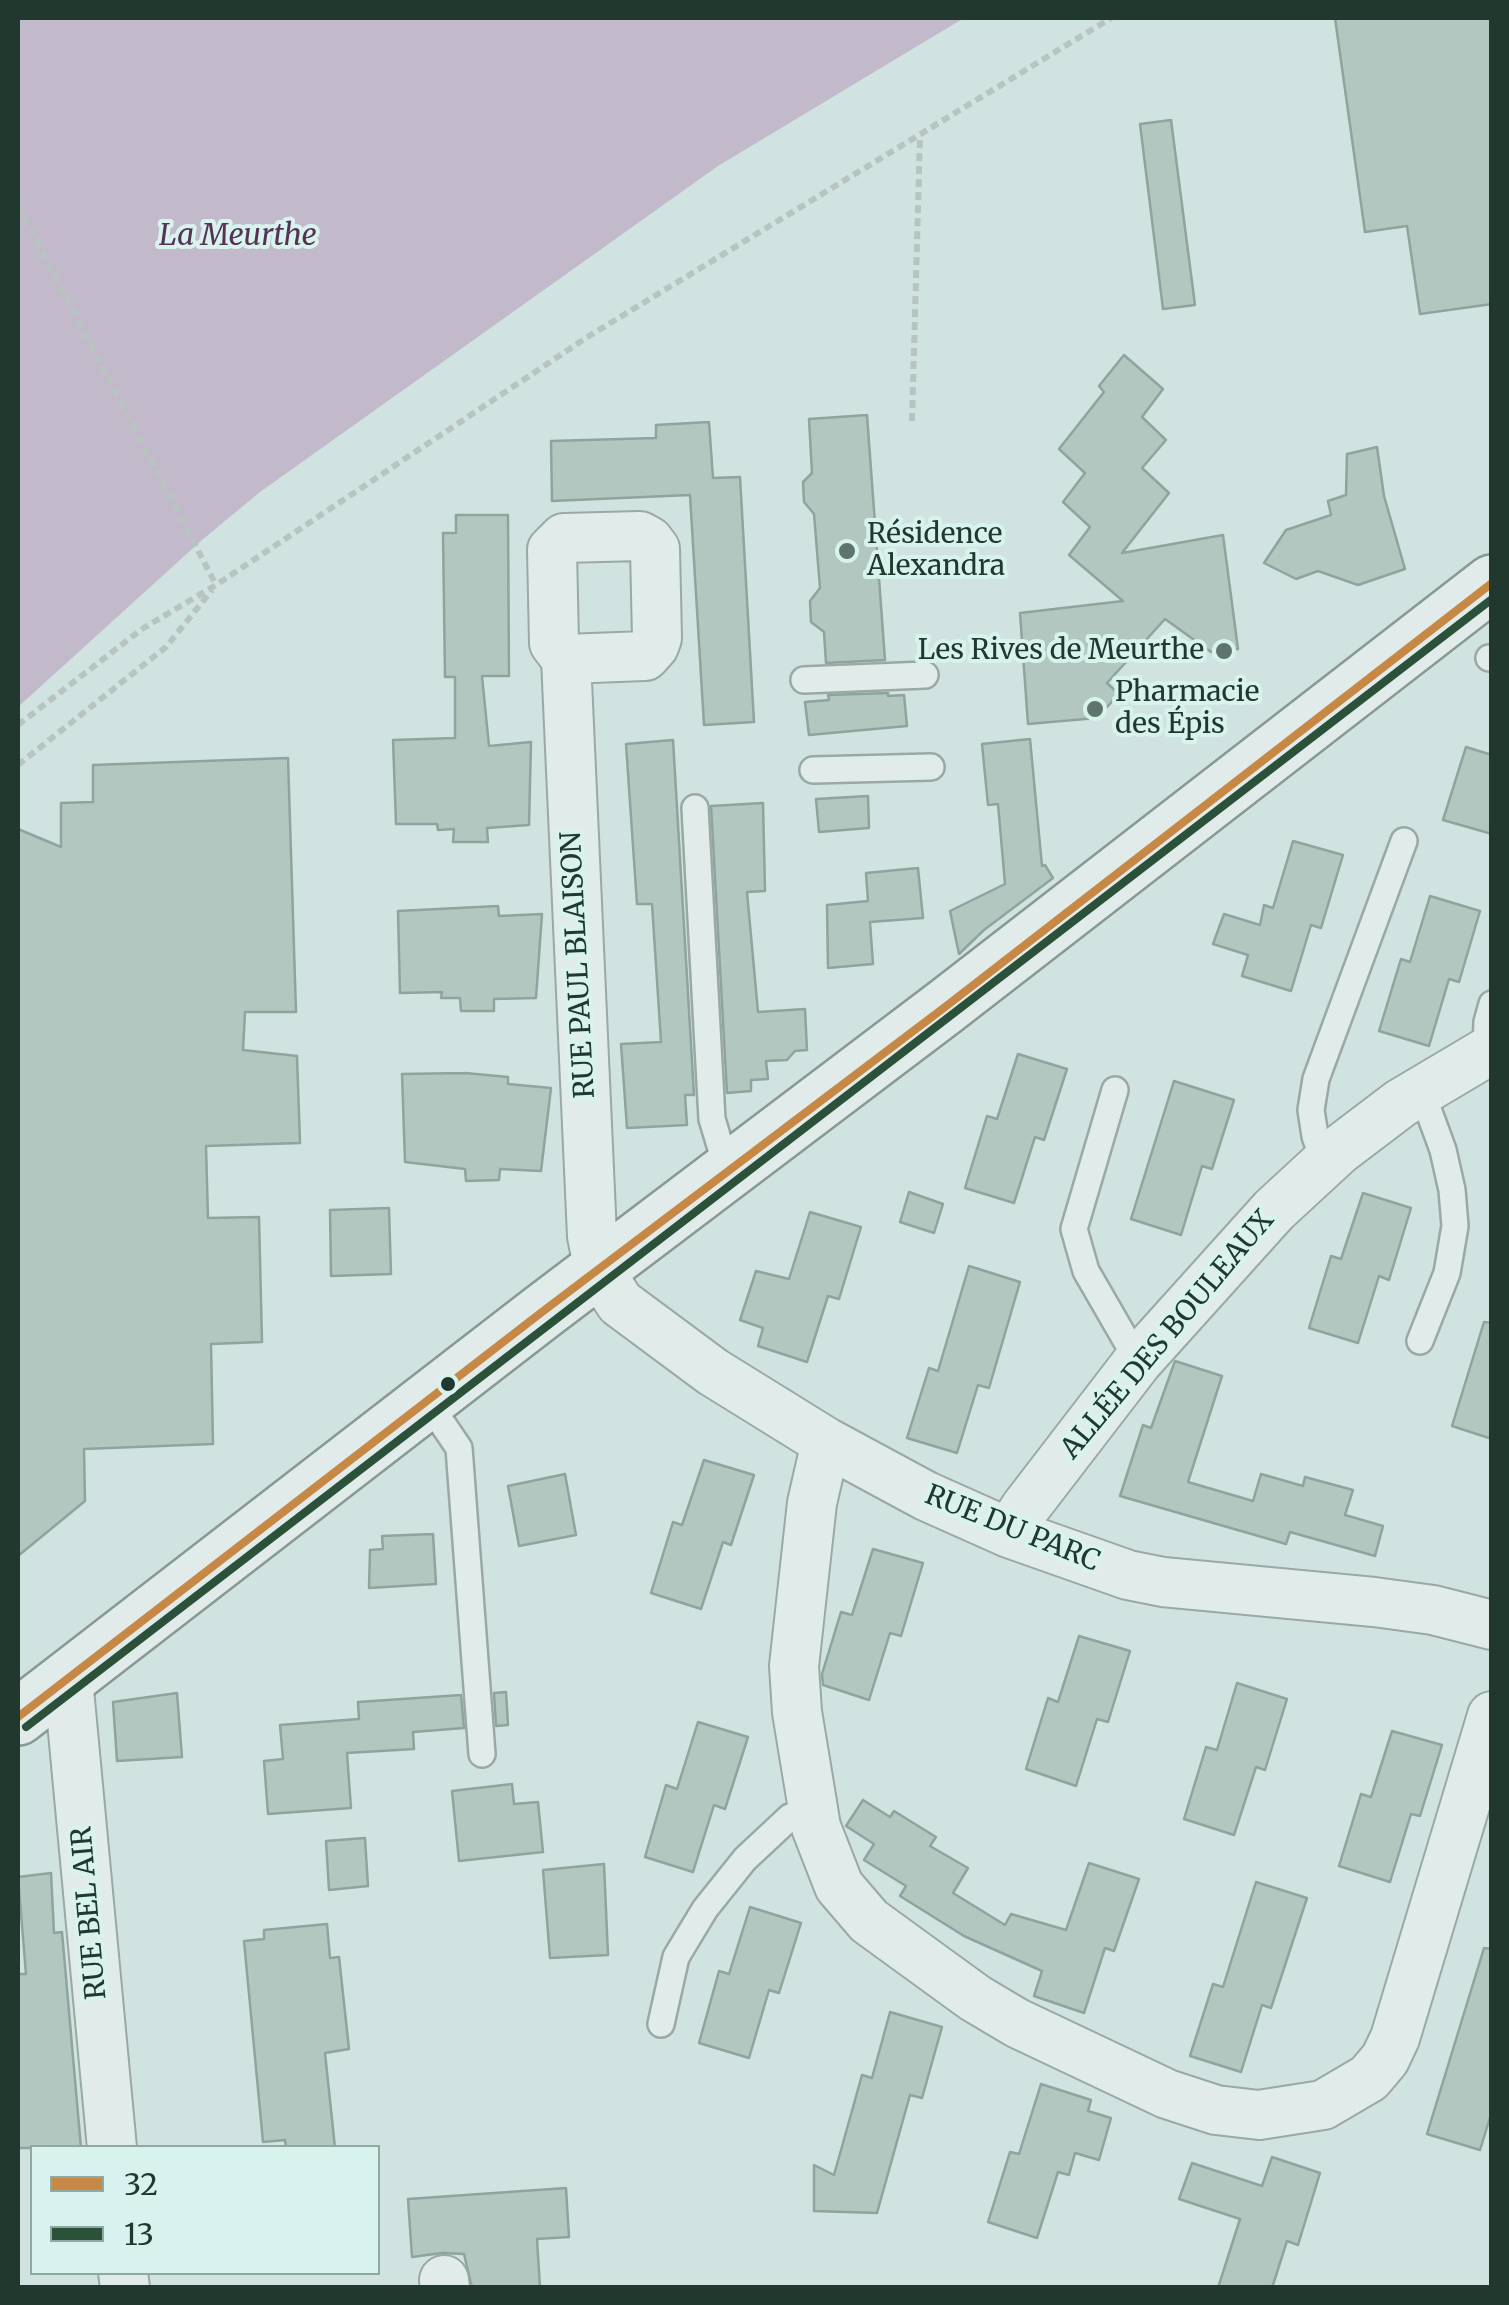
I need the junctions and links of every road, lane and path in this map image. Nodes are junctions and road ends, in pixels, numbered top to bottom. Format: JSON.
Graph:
{"nodes":[{"id":1,"x":1111,"y":18,"type":"edge"},
{"id":2,"x":920,"y":136,"type":"junction"},
{"id":3,"x":18,"y":205,"type":"edge"},
{"id":4,"x":912,"y":422,"type":"dead end"},
{"id":5,"x":1492,"y":583,"type":"edge"},
{"id":6,"x":216,"y":585,"type":"junction"},
{"id":7,"x":566,"y":659,"type":"dead end"},
{"id":8,"x":925,"y":675,"type":"dead end"},
{"id":9,"x":804,"y":680,"type":"dead end"},
{"id":10,"x":18,"y":725,"type":"edge"},
{"id":11,"x":18,"y":765,"type":"edge"},
{"id":12,"x":931,"y":766,"type":"dead end"},
{"id":13,"x":813,"y":770,"type":"dead end"},
{"id":14,"x":694,"y":808,"type":"dead end"},
{"id":15,"x":1404,"y":841,"type":"dead end"},
{"id":16,"x":1492,"y":1004,"type":"edge"},
{"id":17,"x":1489,"y":1050,"type":"edge"},
{"id":18,"x":1115,"y":1090,"type":"dead end"},
{"id":19,"x":1421,"y":1090,"type":"junction"},
{"id":20,"x":1324,"y":1163,"type":"junction"},
{"id":21,"x":728,"y":1172,"type":"junction"},
{"id":22,"x":599,"y":1271,"type":"junction"},
{"id":23,"x":1420,"y":1341,"type":"dead end"},
{"id":24,"x":1138,"y":1361,"type":"junction"},
{"id":25,"x":427,"y":1402,"type":"junction"},
{"id":26,"x":826,"y":1442,"type":"junction"},
{"id":27,"x":1008,"y":1534,"type":"junction"},
{"id":28,"x":1492,"y":1625,"type":"edge"},
{"id":29,"x":68,"y":1679,"type":"junction"},
{"id":30,"x":1492,"y":1716,"type":"edge"},
{"id":31,"x":18,"y":1717,"type":"edge"},
{"id":32,"x":482,"y":1754,"type":"dead end"},
{"id":33,"x":812,"y":1808,"type":"junction"},
{"id":34,"x":661,"y":2024,"type":"dead end"},
{"id":35,"x":112,"y":2145,"type":"edge"}],
"edges":[{"from":1,"to":2,"type":"path"},
{"from":2,"to":4,"type":"path"},
{"from":2,"to":6,"type":"path"},
{"from":3,"to":6,"type":"path"},
{"from":5,"to":21,"type":"main road"},
{"from":6,"to":10,"type":"path"},
{"from":6,"to":11,"type":"path"},
{"from":7,"to":22,"type":"street","name":"RUE PAUL BLAISON"},
{"from":8,"to":9,"type":"lane"},
{"from":12,"to":13,"type":"lane"},
{"from":14,"to":21,"type":"lane"},
{"from":15,"to":20,"type":"lane"},
{"from":16,"to":17,"type":"lane"},
{"from":17,"to":19,"type":"street","name":"ALLÉE DES BOULEAUX"},
{"from":18,"to":24,"type":"lane"},
{"from":19,"to":20,"type":"street","name":"ALLÉE DES BOULEAUX"},
{"from":19,"to":23,"type":"lane"},
{"from":20,"to":24,"type":"street","name":"ALLÉE DES BOULEAUX"},
{"from":21,"to":22,"type":"main road"},
{"from":22,"to":25,"type":"main road"},
{"from":22,"to":26,"type":"street","name":"RUE DU PARC"},
{"from":24,"to":27,"type":"street","name":"ALLÉE DES BOULEAUX"},
{"from":25,"to":29,"type":"main road"},
{"from":25,"to":32,"type":"lane"},
{"from":26,"to":27,"type":"street","name":"RUE DU PARC"},
{"from":26,"to":33,"type":"street"},
{"from":27,"to":28,"type":"street","name":"RUE DU PARC"},
{"from":29,"to":31,"type":"main road"},
{"from":29,"to":35,"type":"street","name":"RUE BEL AIR"},
{"from":30,"to":33,"type":"street"},
{"from":33,"to":34,"type":"lane"}]}
